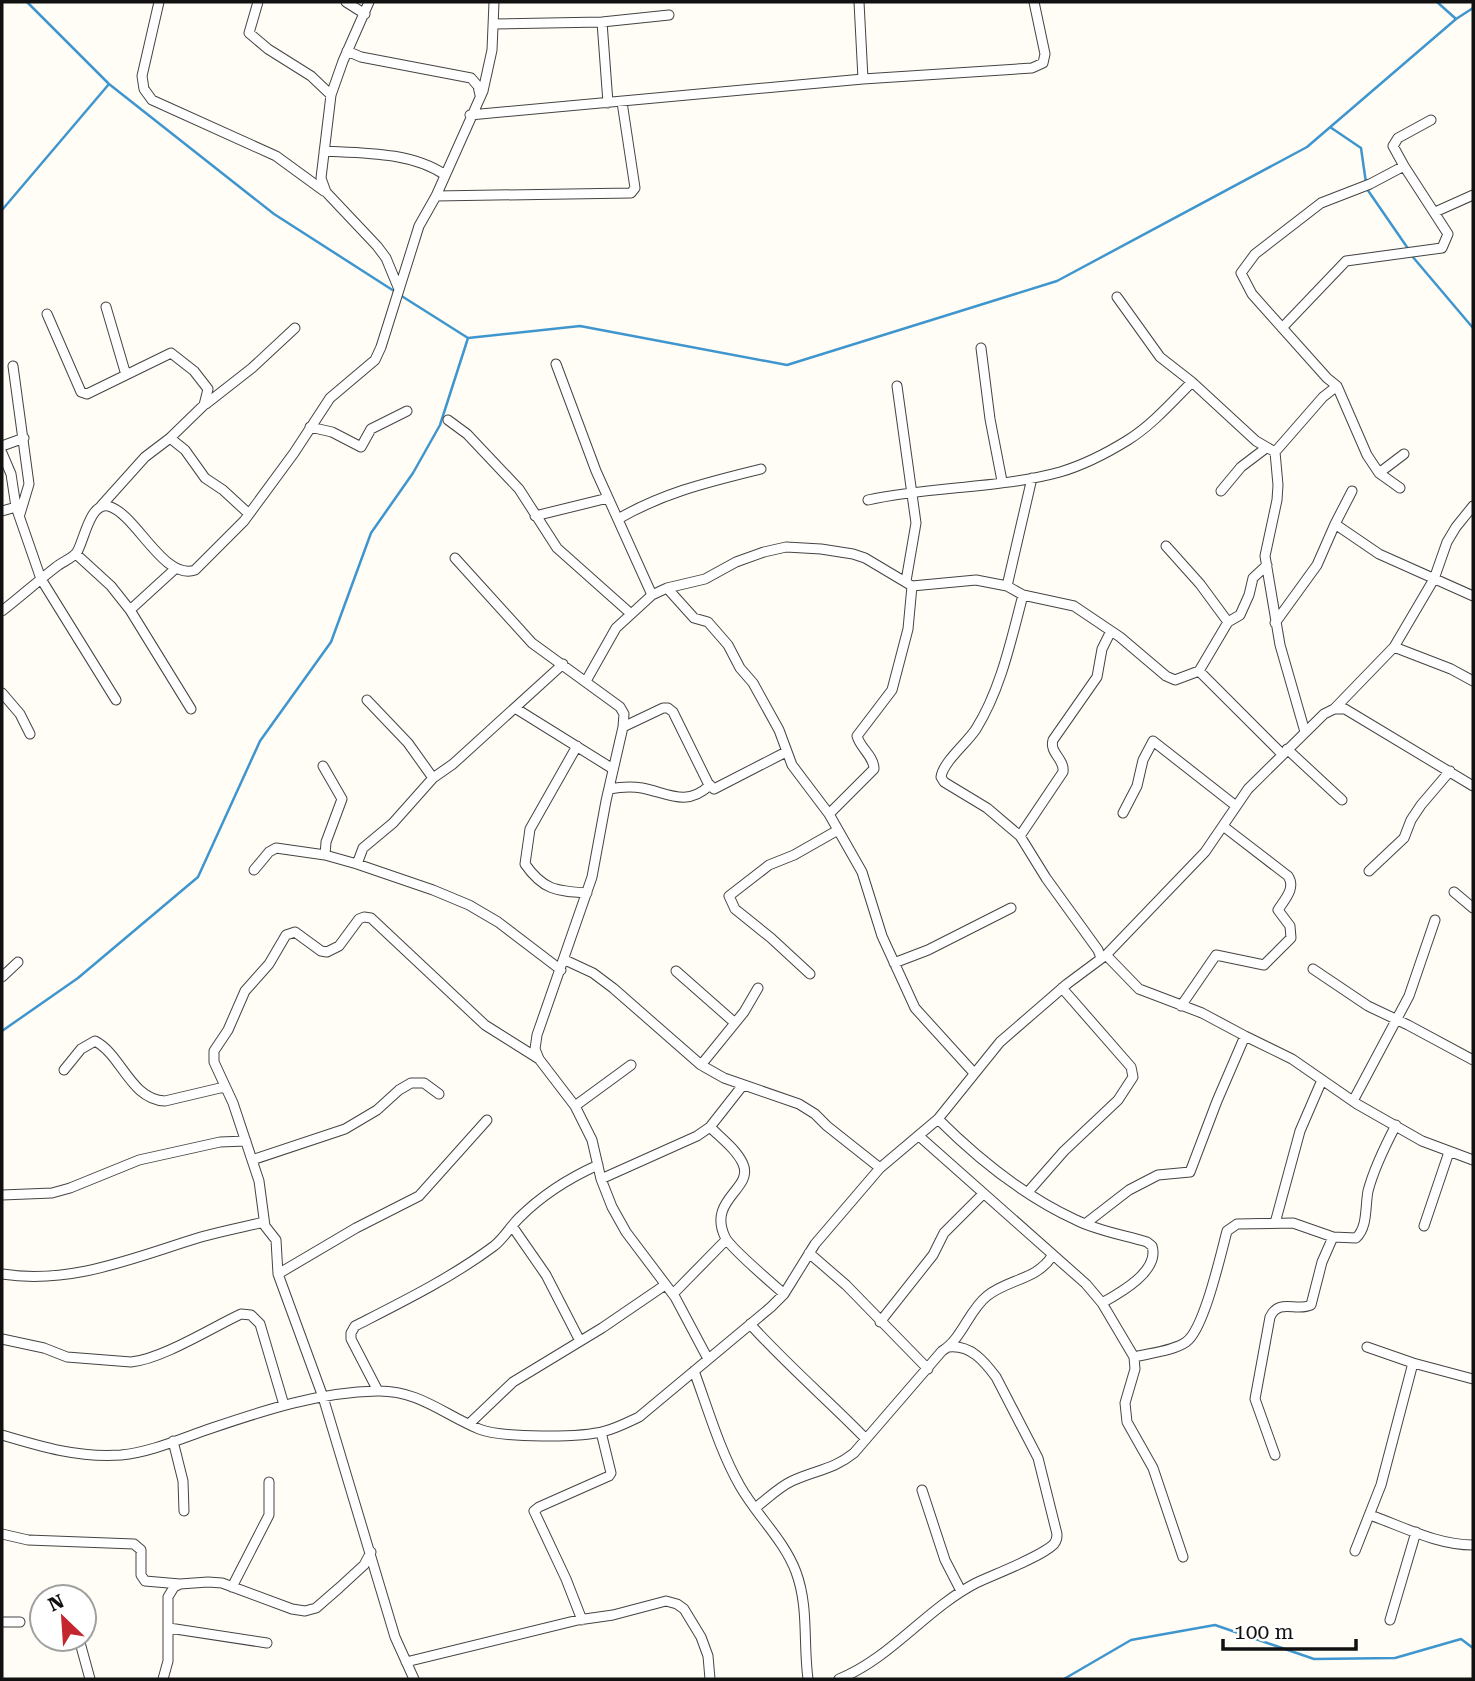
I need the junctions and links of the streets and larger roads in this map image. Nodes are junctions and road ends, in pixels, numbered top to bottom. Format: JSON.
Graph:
{"nodes":[{"id":1,"x":159,"y":2,"type":"edge"},
{"id":2,"x":258,"y":2,"type":"edge"},
{"id":3,"x":345,"y":2,"type":"edge"},
{"id":4,"x":369,"y":2,"type":"edge"},
{"id":5,"x":494,"y":2,"type":"edge"},
{"id":6,"x":859,"y":2,"type":"edge"},
{"id":7,"x":1034,"y":2,"type":"edge"},
{"id":8,"x":365,"y":14,"type":"junction"},
{"id":9,"x":669,"y":15,"type":"dead end"},
{"id":10,"x":602,"y":22,"type":"junction"},
{"id":11,"x":494,"y":24,"type":"junction"},
{"id":12,"x":347,"y":51,"type":"junction"},
{"id":13,"x":863,"y":79,"type":"junction"},
{"id":14,"x":331,"y":95,"type":"junction"},
{"id":15,"x":480,"y":95,"type":"junction"},
{"id":16,"x":622,"y":102,"type":"junction"},
{"id":17,"x":608,"y":103,"type":"junction"},
{"id":18,"x":470,"y":115,"type":"junction"},
{"id":19,"x":1431,"y":120,"type":"dead end"},
{"id":20,"x":324,"y":151,"type":"junction"},
{"id":21,"x":1404,"y":166,"type":"junction"},
{"id":22,"x":445,"y":175,"type":"junction"},
{"id":23,"x":326,"y":192,"type":"junction"},
{"id":24,"x":1473,"y":195,"type":"edge"},
{"id":25,"x":436,"y":196,"type":"junction"},
{"id":26,"x":1435,"y":212,"type":"junction"},
{"id":27,"x":398,"y":288,"type":"junction"},
{"id":28,"x":1117,"y":296,"type":"dead end"},
{"id":29,"x":106,"y":307,"type":"dead end"},
{"id":30,"x":47,"y":314,"type":"dead end"},
{"id":31,"x":295,"y":328,"type":"dead end"},
{"id":32,"x":1282,"y":328,"type":"junction"},
{"id":33,"x":981,"y":348,"type":"dead end"},
{"id":34,"x":556,"y":364,"type":"dead end"},
{"id":35,"x":13,"y":366,"type":"dead end"},
{"id":36,"x":126,"y":375,"type":"junction"},
{"id":37,"x":1192,"y":382,"type":"junction"},
{"id":38,"x":897,"y":386,"type":"dead end"},
{"id":39,"x":1338,"y":386,"type":"junction"},
{"id":40,"x":204,"y":405,"type":"junction"},
{"id":41,"x":407,"y":411,"type":"dead end"},
{"id":42,"x":448,"y":420,"type":"dead end"},
{"id":43,"x":310,"y":427,"type":"junction"},
{"id":44,"x":24,"y":438,"type":"junction"},
{"id":45,"x":170,"y":438,"type":"junction"},
{"id":46,"x":2,"y":446,"type":"edge"},
{"id":47,"x":1270,"y":450,"type":"junction"},
{"id":48,"x":2,"y":453,"type":"edge"},
{"id":49,"x":1404,"y":453,"type":"dead end"},
{"id":50,"x":761,"y":469,"type":"dead end"},
{"id":51,"x":1379,"y":473,"type":"junction"},
{"id":52,"x":1032,"y":478,"type":"junction"},
{"id":53,"x":1002,"y":481,"type":"junction"},
{"id":54,"x":1400,"y":488,"type":"dead end"},
{"id":55,"x":1221,"y":491,"type":"dead end"},
{"id":56,"x":1352,"y":491,"type":"dead end"},
{"id":57,"x":911,"y":492,"type":"junction"},
{"id":58,"x":608,"y":498,"type":"junction"},
{"id":59,"x":868,"y":500,"type":"dead end"},
{"id":60,"x":101,"y":506,"type":"junction"},
{"id":61,"x":1473,"y":506,"type":"edge"},
{"id":62,"x":2,"y":511,"type":"edge"},
{"id":63,"x":18,"y":511,"type":"junction"},
{"id":64,"x":248,"y":513,"type":"junction"},
{"id":65,"x":535,"y":516,"type":"junction"},
{"id":66,"x":618,"y":519,"type":"junction"},
{"id":67,"x":1335,"y":524,"type":"junction"},
{"id":68,"x":1166,"y":546,"type":"dead end"},
{"id":69,"x":76,"y":554,"type":"junction"},
{"id":70,"x":455,"y":558,"type":"dead end"},
{"id":71,"x":1267,"y":565,"type":"junction"},
{"id":72,"x":176,"y":568,"type":"junction"},
{"id":73,"x":41,"y":579,"type":"junction"},
{"id":74,"x":1434,"y":579,"type":"junction"},
{"id":75,"x":909,"y":584,"type":"junction"},
{"id":76,"x":1007,"y":586,"type":"junction"},
{"id":77,"x":667,"y":588,"type":"junction"},
{"id":78,"x":652,"y":595,"type":"junction"},
{"id":79,"x":1023,"y":595,"type":"junction"},
{"id":80,"x":1473,"y":596,"type":"edge"},
{"id":81,"x":130,"y":610,"type":"junction"},
{"id":82,"x":2,"y":611,"type":"edge"},
{"id":83,"x":630,"y":613,"type":"junction"},
{"id":84,"x":1228,"y":622,"type":"junction"},
{"id":85,"x":1275,"y":623,"type":"junction"},
{"id":86,"x":1111,"y":631,"type":"junction"},
{"id":87,"x":1394,"y":647,"type":"junction"},
{"id":88,"x":563,"y":664,"type":"junction"},
{"id":89,"x":1199,"y":671,"type":"junction"},
{"id":90,"x":586,"y":681,"type":"junction"},
{"id":91,"x":1473,"y":681,"type":"edge"},
{"id":92,"x":2,"y":693,"type":"edge"},
{"id":93,"x":117,"y":700,"type":"dead end"},
{"id":94,"x":366,"y":700,"type":"dead end"},
{"id":95,"x":515,"y":708,"type":"junction"},
{"id":96,"x":191,"y":709,"type":"dead end"},
{"id":97,"x":1334,"y":709,"type":"junction"},
{"id":98,"x":623,"y":727,"type":"junction"},
{"id":99,"x":1305,"y":732,"type":"junction"},
{"id":100,"x":30,"y":734,"type":"dead end"},
{"id":101,"x":577,"y":746,"type":"junction"},
{"id":102,"x":1285,"y":751,"type":"junction"},
{"id":103,"x":786,"y":752,"type":"junction"},
{"id":104,"x":323,"y":766,"type":"dead end"},
{"id":105,"x":613,"y":769,"type":"junction"},
{"id":106,"x":1450,"y":771,"type":"junction"},
{"id":107,"x":433,"y":778,"type":"junction"},
{"id":108,"x":709,"y":786,"type":"junction"},
{"id":109,"x":1473,"y":786,"type":"edge"},
{"id":110,"x":608,"y":789,"type":"junction"},
{"id":111,"x":1342,"y":800,"type":"dead end"},
{"id":112,"x":1236,"y":806,"type":"junction"},
{"id":113,"x":1123,"y":813,"type":"dead end"},
{"id":114,"x":829,"y":814,"type":"junction"},
{"id":115,"x":1223,"y":826,"type":"junction"},
{"id":116,"x":838,"y":830,"type":"junction"},
{"id":117,"x":1020,"y":836,"type":"junction"},
{"id":118,"x":325,"y":855,"type":"junction"},
{"id":119,"x":357,"y":864,"type":"junction"},
{"id":120,"x":254,"y":870,"type":"dead end"},
{"id":121,"x":1369,"y":870,"type":"dead end"},
{"id":122,"x":1454,"y":892,"type":"dead end"},
{"id":123,"x":587,"y":893,"type":"junction"},
{"id":124,"x":1011,"y":908,"type":"dead end"},
{"id":125,"x":1473,"y":908,"type":"edge"},
{"id":126,"x":1435,"y":920,"type":"dead end"},
{"id":127,"x":1104,"y":956,"type":"junction"},
{"id":128,"x":565,"y":960,"type":"junction"},
{"id":129,"x":18,"y":962,"type":"dead end"},
{"id":130,"x":894,"y":963,"type":"junction"},
{"id":131,"x":1313,"y":969,"type":"dead end"},
{"id":132,"x":561,"y":970,"type":"junction"},
{"id":133,"x":676,"y":971,"type":"dead end"},
{"id":134,"x":810,"y":974,"type":"dead end"},
{"id":135,"x":2,"y":977,"type":"edge"},
{"id":136,"x":758,"y":988,"type":"dead end"},
{"id":137,"x":1062,"y":988,"type":"junction"},
{"id":138,"x":1181,"y":1006,"type":"junction"},
{"id":139,"x":1395,"y":1021,"type":"junction"},
{"id":140,"x":735,"y":1023,"type":"junction"},
{"id":141,"x":1245,"y":1036,"type":"junction"},
{"id":142,"x":539,"y":1059,"type":"junction"},
{"id":143,"x":1473,"y":1060,"type":"edge"},
{"id":144,"x":631,"y":1065,"type":"dead end"},
{"id":145,"x":701,"y":1065,"type":"junction"},
{"id":146,"x":64,"y":1070,"type":"dead end"},
{"id":147,"x":974,"y":1073,"type":"junction"},
{"id":148,"x":1322,"y":1080,"type":"junction"},
{"id":149,"x":743,"y":1085,"type":"junction"},
{"id":150,"x":225,"y":1088,"type":"junction"},
{"id":151,"x":439,"y":1094,"type":"dead end"},
{"id":152,"x":1353,"y":1101,"type":"junction"},
{"id":153,"x":575,"y":1106,"type":"junction"},
{"id":154,"x":938,"y":1119,"type":"junction"},
{"id":155,"x":486,"y":1120,"type":"dead end"},
{"id":156,"x":1396,"y":1125,"type":"junction"},
{"id":157,"x":710,"y":1127,"type":"junction"},
{"id":158,"x":919,"y":1136,"type":"junction"},
{"id":159,"x":246,"y":1141,"type":"junction"},
{"id":160,"x":1449,"y":1152,"type":"junction"},
{"id":161,"x":252,"y":1160,"type":"junction"},
{"id":162,"x":1473,"y":1160,"type":"edge"},
{"id":163,"x":598,"y":1165,"type":"junction"},
{"id":164,"x":880,"y":1168,"type":"junction"},
{"id":165,"x":601,"y":1179,"type":"junction"},
{"id":166,"x":1028,"y":1192,"type":"junction"},
{"id":167,"x":984,"y":1194,"type":"junction"},
{"id":168,"x":2,"y":1195,"type":"edge"},
{"id":169,"x":264,"y":1222,"type":"junction"},
{"id":170,"x":1275,"y":1223,"type":"junction"},
{"id":171,"x":1085,"y":1224,"type":"junction"},
{"id":172,"x":513,"y":1226,"type":"junction"},
{"id":173,"x":1424,"y":1226,"type":"dead end"},
{"id":174,"x":1332,"y":1237,"type":"junction"},
{"id":175,"x":726,"y":1240,"type":"junction"},
{"id":176,"x":808,"y":1253,"type":"junction"},
{"id":177,"x":1052,"y":1256,"type":"junction"},
{"id":178,"x":2,"y":1274,"type":"edge"},
{"id":179,"x":278,"y":1274,"type":"junction"},
{"id":180,"x":665,"y":1285,"type":"junction"},
{"id":181,"x":673,"y":1294,"type":"junction"},
{"id":182,"x":784,"y":1294,"type":"junction"},
{"id":183,"x":1102,"y":1303,"type":"junction"},
{"id":184,"x":880,"y":1322,"type":"junction"},
{"id":185,"x":750,"y":1324,"type":"junction"},
{"id":186,"x":2,"y":1339,"type":"edge"},
{"id":187,"x":580,"y":1341,"type":"junction"},
{"id":188,"x":949,"y":1346,"type":"junction"},
{"id":189,"x":1367,"y":1347,"type":"dead end"},
{"id":190,"x":1134,"y":1357,"type":"junction"},
{"id":191,"x":708,"y":1359,"type":"junction"},
{"id":192,"x":1413,"y":1363,"type":"junction"},
{"id":193,"x":928,"y":1369,"type":"junction"},
{"id":194,"x":694,"y":1371,"type":"junction"},
{"id":195,"x":1473,"y":1379,"type":"edge"},
{"id":196,"x":379,"y":1391,"type":"junction"},
{"id":197,"x":323,"y":1397,"type":"junction"},
{"id":198,"x":284,"y":1405,"type":"junction"},
{"id":199,"x":468,"y":1424,"type":"junction"},
{"id":200,"x":601,"y":1432,"type":"junction"},
{"id":201,"x":2,"y":1435,"type":"edge"},
{"id":202,"x":866,"y":1438,"type":"junction"},
{"id":203,"x":173,"y":1441,"type":"junction"},
{"id":204,"x":1275,"y":1455,"type":"dead end"},
{"id":205,"x":269,"y":1482,"type":"dead end"},
{"id":206,"x":922,"y":1490,"type":"dead end"},
{"id":207,"x":755,"y":1508,"type":"junction"},
{"id":208,"x":184,"y":1511,"type":"dead end"},
{"id":209,"x":1370,"y":1515,"type":"junction"},
{"id":210,"x":1416,"y":1532,"type":"junction"},
{"id":211,"x":2,"y":1534,"type":"edge"},
{"id":212,"x":1473,"y":1545,"type":"edge"},
{"id":213,"x":1355,"y":1551,"type":"dead end"},
{"id":214,"x":371,"y":1552,"type":"junction"},
{"id":215,"x":1183,"y":1557,"type":"dead end"},
{"id":216,"x":180,"y":1584,"type":"junction"},
{"id":217,"x":232,"y":1587,"type":"junction"},
{"id":218,"x":961,"y":1591,"type":"junction"},
{"id":219,"x":582,"y":1620,"type":"junction"},
{"id":220,"x":1390,"y":1620,"type":"dead end"},
{"id":221,"x":2,"y":1622,"type":"edge"},
{"id":222,"x":20,"y":1622,"type":"dead end"},
{"id":223,"x":169,"y":1628,"type":"junction"},
{"id":224,"x":267,"y":1643,"type":"dead end"},
{"id":225,"x":83,"y":1653,"type":"edge"},
{"id":226,"x":405,"y":1662,"type":"junction"},
{"id":227,"x":90,"y":1679,"type":"edge"},
{"id":228,"x":163,"y":1679,"type":"edge"},
{"id":229,"x":414,"y":1679,"type":"edge"},
{"id":230,"x":710,"y":1679,"type":"edge"},
{"id":231,"x":808,"y":1679,"type":"edge"},
{"id":232,"x":839,"y":1679,"type":"edge"}],
"edges":[{"from":1,"to":23,"type":"street"},
{"from":2,"to":14,"type":"street"},
{"from":3,"to":8,"type":"street"},
{"from":4,"to":8,"type":"street"},
{"from":5,"to":11,"type":"street"},
{"from":6,"to":13,"type":"street"},
{"from":7,"to":13,"type":"street"},
{"from":8,"to":12,"type":"street"},
{"from":9,"to":10,"type":"street"},
{"from":10,"to":11,"type":"street"},
{"from":10,"to":17,"type":"street"},
{"from":11,"to":15,"type":"street"},
{"from":12,"to":14,"type":"street"},
{"from":12,"to":15,"type":"street"},
{"from":13,"to":16,"type":"street"},
{"from":14,"to":20,"type":"street"},
{"from":15,"to":18,"type":"street"},
{"from":16,"to":17,"type":"street"},
{"from":16,"to":25,"type":"street"},
{"from":17,"to":18,"type":"street"},
{"from":18,"to":22,"type":"street"},
{"from":19,"to":21,"type":"street"},
{"from":20,"to":22,"type":"street"},
{"from":20,"to":23,"type":"street"},
{"from":21,"to":26,"type":"street"},
{"from":21,"to":32,"type":"street"},
{"from":22,"to":25,"type":"street"},
{"from":23,"to":27,"type":"street"},
{"from":24,"to":26,"type":"street"},
{"from":25,"to":27,"type":"street"},
{"from":26,"to":32,"type":"street"},
{"from":27,"to":43,"type":"street"},
{"from":28,"to":37,"type":"street"},
{"from":29,"to":36,"type":"street"},
{"from":30,"to":36,"type":"street"},
{"from":31,"to":40,"type":"street"},
{"from":32,"to":39,"type":"street"},
{"from":33,"to":53,"type":"street"},
{"from":34,"to":58,"type":"street"},
{"from":35,"to":44,"type":"street"},
{"from":36,"to":40,"type":"street"},
{"from":37,"to":47,"type":"street"},
{"from":37,"to":52,"type":"street"},
{"from":38,"to":57,"type":"street"},
{"from":39,"to":47,"type":"street"},
{"from":39,"to":51,"type":"street"},
{"from":40,"to":45,"type":"street"},
{"from":41,"to":43,"type":"street"},
{"from":42,"to":65,"type":"street"},
{"from":43,"to":64,"type":"street"},
{"from":44,"to":46,"type":"street"},
{"from":44,"to":63,"type":"street"},
{"from":45,"to":60,"type":"street"},
{"from":45,"to":64,"type":"street"},
{"from":47,"to":55,"type":"street"},
{"from":47,"to":71,"type":"street"},
{"from":48,"to":63,"type":"street"},
{"from":49,"to":51,"type":"street"},
{"from":50,"to":66,"type":"street"},
{"from":51,"to":54,"type":"street"},
{"from":52,"to":53,"type":"street"},
{"from":52,"to":76,"type":"street"},
{"from":53,"to":57,"type":"street"},
{"from":56,"to":67,"type":"street"},
{"from":57,"to":59,"type":"street"},
{"from":57,"to":75,"type":"street"},
{"from":58,"to":65,"type":"street"},
{"from":58,"to":66,"type":"street"},
{"from":60,"to":69,"type":"street"},
{"from":60,"to":72,"type":"street"},
{"from":61,"to":74,"type":"street"},
{"from":62,"to":63,"type":"street"},
{"from":63,"to":73,"type":"street"},
{"from":64,"to":72,"type":"street"},
{"from":65,"to":83,"type":"street"},
{"from":66,"to":78,"type":"street"},
{"from":67,"to":74,"type":"street"},
{"from":67,"to":85,"type":"street"},
{"from":68,"to":84,"type":"street"},
{"from":69,"to":73,"type":"street"},
{"from":69,"to":81,"type":"street"},
{"from":70,"to":88,"type":"street"},
{"from":71,"to":84,"type":"street"},
{"from":71,"to":85,"type":"street"},
{"from":72,"to":81,"type":"street"},
{"from":73,"to":82,"type":"street"},
{"from":73,"to":93,"type":"street"},
{"from":74,"to":80,"type":"street"},
{"from":74,"to":87,"type":"street"},
{"from":75,"to":76,"type":"street"},
{"from":75,"to":77,"type":"street"},
{"from":75,"to":114,"type":"street"},
{"from":76,"to":79,"type":"street"},
{"from":77,"to":78,"type":"street"},
{"from":77,"to":103,"type":"street"},
{"from":78,"to":83,"type":"street"},
{"from":79,"to":86,"type":"street"},
{"from":79,"to":117,"type":"street"},
{"from":81,"to":96,"type":"street"},
{"from":83,"to":90,"type":"street"},
{"from":84,"to":89,"type":"street"},
{"from":85,"to":99,"type":"street"},
{"from":86,"to":89,"type":"street"},
{"from":86,"to":117,"type":"street"},
{"from":87,"to":91,"type":"street"},
{"from":87,"to":97,"type":"street"},
{"from":88,"to":90,"type":"street"},
{"from":88,"to":95,"type":"street"},
{"from":89,"to":102,"type":"street"},
{"from":90,"to":98,"type":"street"},
{"from":92,"to":100,"type":"street"},
{"from":94,"to":107,"type":"street"},
{"from":95,"to":101,"type":"street"},
{"from":95,"to":107,"type":"street"},
{"from":97,"to":99,"type":"street"},
{"from":97,"to":106,"type":"street"},
{"from":98,"to":105,"type":"street"},
{"from":98,"to":108,"type":"street"},
{"from":99,"to":102,"type":"street"},
{"from":101,"to":105,"type":"street"},
{"from":101,"to":123,"type":"street"},
{"from":102,"to":111,"type":"street"},
{"from":102,"to":112,"type":"street"},
{"from":103,"to":108,"type":"street"},
{"from":103,"to":114,"type":"street"},
{"from":104,"to":118,"type":"street"},
{"from":105,"to":110,"type":"street"},
{"from":106,"to":109,"type":"street"},
{"from":106,"to":121,"type":"street"},
{"from":107,"to":119,"type":"street"},
{"from":108,"to":110,"type":"street"},
{"from":110,"to":123,"type":"street"},
{"from":112,"to":113,"type":"street"},
{"from":112,"to":115,"type":"street"},
{"from":114,"to":116,"type":"street"},
{"from":115,"to":127,"type":"street"},
{"from":115,"to":138,"type":"street"},
{"from":116,"to":130,"type":"street"},
{"from":116,"to":134,"type":"street"},
{"from":117,"to":127,"type":"street"},
{"from":118,"to":119,"type":"street"},
{"from":118,"to":120,"type":"street"},
{"from":119,"to":132,"type":"street"},
{"from":122,"to":125,"type":"street"},
{"from":123,"to":128,"type":"street"},
{"from":124,"to":130,"type":"street"},
{"from":126,"to":139,"type":"street"},
{"from":127,"to":137,"type":"street"},
{"from":127,"to":138,"type":"street"},
{"from":128,"to":132,"type":"street"},
{"from":128,"to":145,"type":"street"},
{"from":129,"to":135,"type":"street"},
{"from":130,"to":147,"type":"street"},
{"from":131,"to":139,"type":"street"},
{"from":132,"to":142,"type":"street"},
{"from":133,"to":140,"type":"street"},
{"from":136,"to":140,"type":"street"},
{"from":137,"to":147,"type":"street"},
{"from":137,"to":166,"type":"street"},
{"from":138,"to":141,"type":"street"},
{"from":139,"to":143,"type":"street"},
{"from":139,"to":152,"type":"street"},
{"from":140,"to":145,"type":"street"},
{"from":141,"to":148,"type":"street"},
{"from":141,"to":171,"type":"street"},
{"from":142,"to":150,"type":"street"},
{"from":142,"to":153,"type":"street"},
{"from":144,"to":153,"type":"street"},
{"from":145,"to":149,"type":"street"},
{"from":146,"to":150,"type":"street"},
{"from":147,"to":154,"type":"street"},
{"from":148,"to":152,"type":"street"},
{"from":148,"to":170,"type":"street"},
{"from":149,"to":157,"type":"street"},
{"from":149,"to":164,"type":"street"},
{"from":150,"to":159,"type":"street"},
{"from":151,"to":161,"type":"street"},
{"from":152,"to":156,"type":"street"},
{"from":153,"to":163,"type":"street"},
{"from":154,"to":158,"type":"street"},
{"from":154,"to":166,"type":"street"},
{"from":155,"to":179,"type":"street"},
{"from":156,"to":160,"type":"street"},
{"from":156,"to":174,"type":"street"},
{"from":157,"to":165,"type":"street"},
{"from":157,"to":175,"type":"street"},
{"from":158,"to":164,"type":"street"},
{"from":158,"to":167,"type":"street"},
{"from":159,"to":161,"type":"street"},
{"from":159,"to":168,"type":"street"},
{"from":160,"to":162,"type":"street"},
{"from":160,"to":173,"type":"street"},
{"from":161,"to":169,"type":"street"},
{"from":163,"to":165,"type":"street"},
{"from":163,"to":172,"type":"street"},
{"from":164,"to":176,"type":"street"},
{"from":165,"to":180,"type":"street"},
{"from":166,"to":171,"type":"street"},
{"from":167,"to":177,"type":"street"},
{"from":167,"to":184,"type":"street"},
{"from":169,"to":178,"type":"street"},
{"from":169,"to":179,"type":"street"},
{"from":170,"to":174,"type":"street"},
{"from":170,"to":190,"type":"street"},
{"from":171,"to":183,"type":"street"},
{"from":172,"to":187,"type":"street"},
{"from":172,"to":196,"type":"street"},
{"from":174,"to":204,"type":"street"},
{"from":175,"to":181,"type":"street"},
{"from":175,"to":182,"type":"street"},
{"from":176,"to":182,"type":"street"},
{"from":176,"to":184,"type":"street"},
{"from":177,"to":183,"type":"street"},
{"from":177,"to":188,"type":"street"},
{"from":179,"to":197,"type":"street"},
{"from":180,"to":181,"type":"street"},
{"from":180,"to":187,"type":"street"},
{"from":181,"to":191,"type":"street"},
{"from":182,"to":185,"type":"street"},
{"from":183,"to":190,"type":"street"},
{"from":184,"to":193,"type":"street"},
{"from":185,"to":191,"type":"street"},
{"from":185,"to":202,"type":"street"},
{"from":186,"to":198,"type":"street"},
{"from":187,"to":199,"type":"street"},
{"from":188,"to":193,"type":"street"},
{"from":188,"to":218,"type":"street"},
{"from":189,"to":192,"type":"street"},
{"from":190,"to":215,"type":"street"},
{"from":191,"to":194,"type":"street"},
{"from":192,"to":195,"type":"street"},
{"from":192,"to":209,"type":"street"},
{"from":193,"to":202,"type":"street"},
{"from":194,"to":200,"type":"street"},
{"from":194,"to":207,"type":"street"},
{"from":196,"to":197,"type":"street"},
{"from":196,"to":199,"type":"street"},
{"from":197,"to":198,"type":"street"},
{"from":197,"to":214,"type":"street"},
{"from":198,"to":203,"type":"street"},
{"from":199,"to":200,"type":"street"},
{"from":200,"to":219,"type":"street"},
{"from":201,"to":203,"type":"street"},
{"from":202,"to":207,"type":"street"},
{"from":203,"to":208,"type":"street"},
{"from":205,"to":217,"type":"street"},
{"from":206,"to":218,"type":"street"},
{"from":207,"to":231,"type":"street"},
{"from":209,"to":210,"type":"street"},
{"from":209,"to":213,"type":"street"},
{"from":210,"to":212,"type":"street"},
{"from":210,"to":220,"type":"street"},
{"from":211,"to":216,"type":"street"},
{"from":214,"to":217,"type":"street"},
{"from":214,"to":226,"type":"street"},
{"from":216,"to":217,"type":"street"},
{"from":216,"to":223,"type":"street"},
{"from":218,"to":232,"type":"street"},
{"from":219,"to":226,"type":"street"},
{"from":219,"to":230,"type":"street"},
{"from":221,"to":222,"type":"street"},
{"from":223,"to":224,"type":"street"},
{"from":223,"to":228,"type":"street"},
{"from":225,"to":227,"type":"street"},
{"from":226,"to":229,"type":"street"}]}
